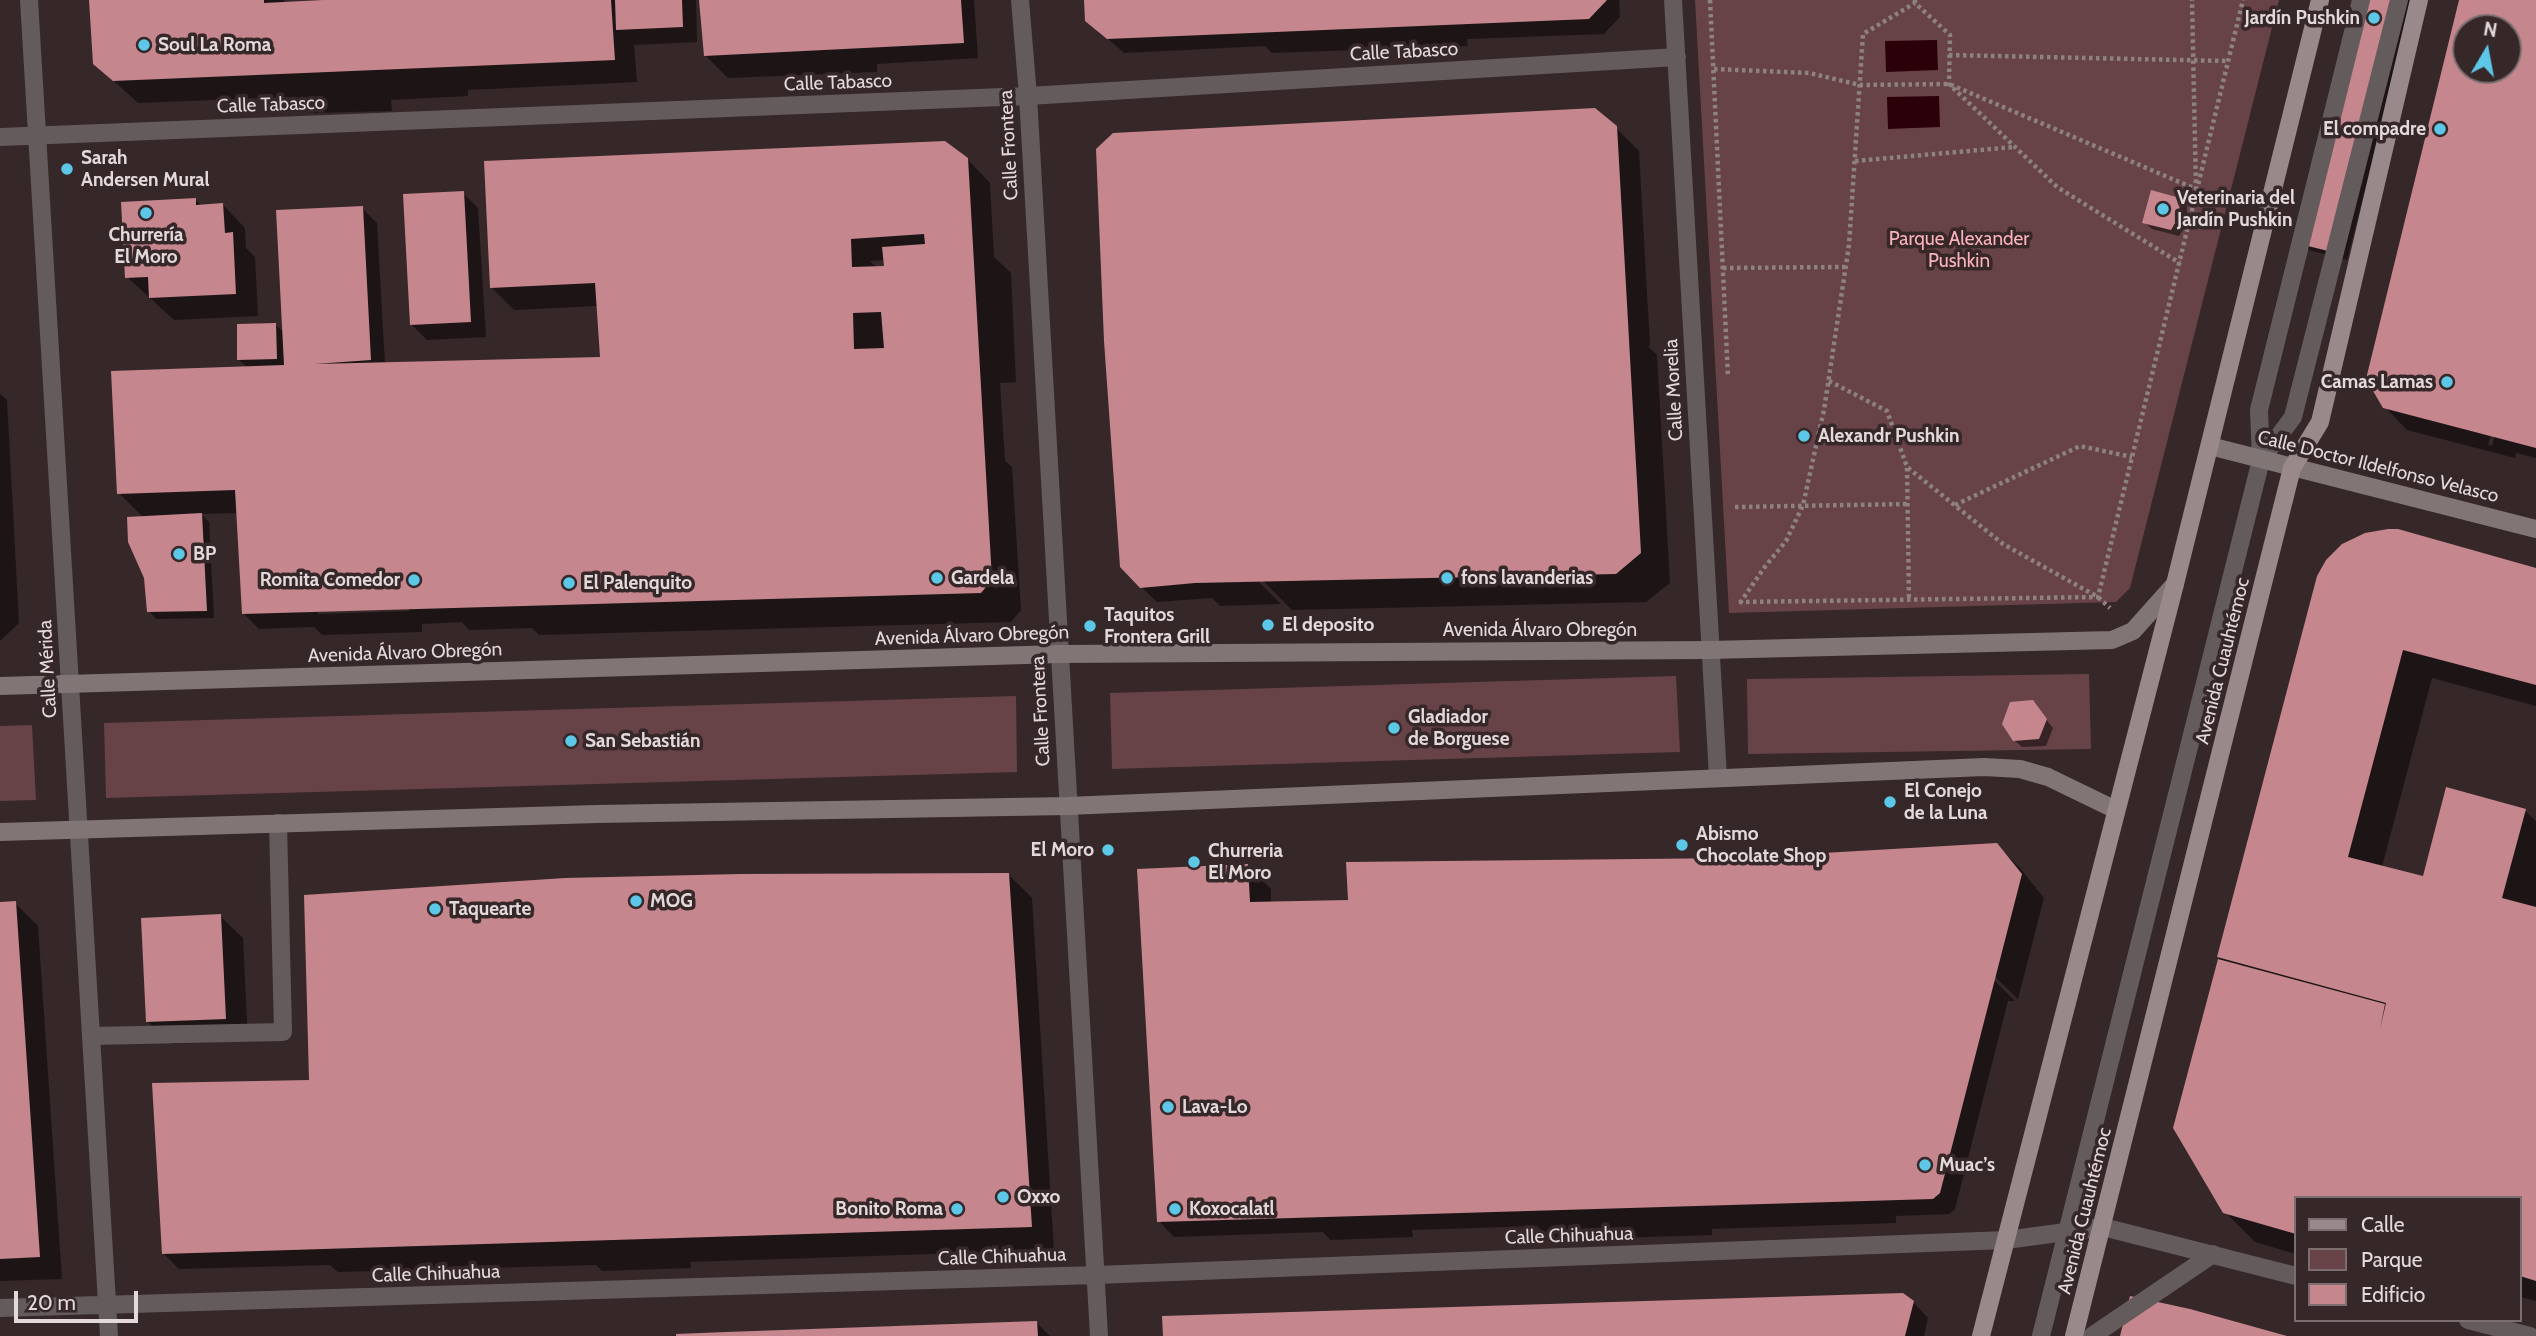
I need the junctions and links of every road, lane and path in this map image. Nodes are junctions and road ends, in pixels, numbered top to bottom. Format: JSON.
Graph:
{"nodes":[{"id":1,"x":29,"y":0,"type":"edge"},
{"id":2,"x":1020,"y":0,"type":"edge"},
{"id":3,"x":1673,"y":0,"type":"edge"},
{"id":4,"x":1710,"y":0,"type":"edge"},
{"id":5,"x":2192,"y":0,"type":"edge"},
{"id":6,"x":2243,"y":0,"type":"edge"},
{"id":7,"x":2320,"y":0,"type":"edge"},
{"id":8,"x":2361,"y":0,"type":"edge"},
{"id":9,"x":2399,"y":0,"type":"edge"},
{"id":10,"x":2419,"y":0,"type":"edge"},
{"id":11,"x":1915,"y":2,"type":"edge"},
{"id":12,"x":1949,"y":55,"type":"junction"},
{"id":13,"x":1677,"y":57,"type":"junction"},
{"id":14,"x":2193,"y":60,"type":"junction"},
{"id":15,"x":2228,"y":61,"type":"junction"},
{"id":16,"x":1714,"y":69,"type":"junction"},
{"id":17,"x":1949,"y":84,"type":"junction"},
{"id":18,"x":1860,"y":85,"type":"junction"},
{"id":19,"x":1028,"y":96,"type":"junction"},
{"id":20,"x":37,"y":136,"type":"junction"},
{"id":21,"x":0,"y":137,"type":"edge"},
{"id":22,"x":2015,"y":147,"type":"junction"},
{"id":23,"x":1855,"y":161,"type":"junction"},
{"id":24,"x":2196,"y":189,"type":"junction"},
{"id":25,"x":2180,"y":263,"type":"junction"},
{"id":26,"x":1845,"y":267,"type":"junction"},
{"id":27,"x":1723,"y":268,"type":"junction"},
{"id":28,"x":1829,"y":380,"type":"junction"},
{"id":29,"x":1729,"y":387,"type":"dead end"},
{"id":30,"x":1817,"y":442,"type":"junction"},
{"id":31,"x":1899,"y":443,"type":"junction"},
{"id":32,"x":2210,"y":446,"type":"junction"},
{"id":33,"x":2132,"y":457,"type":"junction"},
{"id":34,"x":2261,"y":460,"type":"junction"},
{"id":35,"x":1907,"y":467,"type":"junction"},
{"id":36,"x":2292,"y":468,"type":"junction"},
{"id":37,"x":1734,"y":494,"type":"dead end"},
{"id":38,"x":1908,"y":503,"type":"junction"},
{"id":39,"x":1803,"y":505,"type":"junction"},
{"id":40,"x":1955,"y":506,"type":"junction"},
{"id":41,"x":2536,"y":529,"type":"edge"},
{"id":42,"x":2175,"y":583,"type":"junction"},
{"id":43,"x":1739,"y":590,"type":"dead end"},
{"id":44,"x":2098,"y":597,"type":"junction"},
{"id":45,"x":1909,"y":601,"type":"junction"},
{"id":46,"x":1740,"y":604,"type":"junction"},
{"id":47,"x":2133,"y":631,"type":"junction"},
{"id":48,"x":1750,"y":649,"type":"junction"},
{"id":49,"x":1710,"y":650,"type":"junction"},
{"id":50,"x":1059,"y":654,"type":"junction"},
{"id":51,"x":69,"y":684,"type":"junction"},
{"id":52,"x":0,"y":686,"type":"edge"},
{"id":53,"x":1718,"y":777,"type":"junction"},
{"id":54,"x":1068,"y":806,"type":"junction"},
{"id":55,"x":2116,"y":810,"type":"junction"},
{"id":56,"x":278,"y":823,"type":"junction"},
{"id":57,"x":79,"y":830,"type":"junction"},
{"id":58,"x":0,"y":832,"type":"edge"},
{"id":59,"x":92,"y":1036,"type":"junction"},
{"id":60,"x":2103,"y":1227,"type":"junction"},
{"id":61,"x":2067,"y":1232,"type":"junction"},
{"id":62,"x":2006,"y":1240,"type":"junction"},
{"id":63,"x":2213,"y":1254,"type":"junction"},
{"id":64,"x":1096,"y":1275,"type":"junction"},
{"id":65,"x":2294,"y":1275,"type":"edge"},
{"id":66,"x":107,"y":1304,"type":"junction"},
{"id":67,"x":0,"y":1308,"type":"edge"},
{"id":68,"x":2476,"y":1322,"type":"edge"},
{"id":69,"x":109,"y":1336,"type":"edge"},
{"id":70,"x":1099,"y":1336,"type":"edge"},
{"id":71,"x":1981,"y":1336,"type":"edge"},
{"id":72,"x":2041,"y":1336,"type":"edge"},
{"id":73,"x":2074,"y":1336,"type":"edge"},
{"id":74,"x":2092,"y":1336,"type":"edge"},
{"id":75,"x":2530,"y":1336,"type":"edge"}],
"edges":[{"from":1,"to":20,"type":"street","name":"Calle Mérida"},
{"from":2,"to":19,"type":"street","name":"Calle Frontera"},
{"from":3,"to":13,"type":"street","name":"Calle Morelia"},
{"from":4,"to":16,"type":"path"},
{"from":5,"to":14,"type":"path"},
{"from":6,"to":15,"type":"path"},
{"from":7,"to":32,"type":"main road"},
{"from":8,"to":34,"type":"street"},
{"from":9,"to":34,"type":"street"},
{"from":10,"to":36,"type":"main road","name":"Avenida Cuauhtémoc"},
{"from":11,"to":12,"type":"path"},
{"from":11,"to":18,"type":"path"},
{"from":12,"to":14,"type":"path"},
{"from":12,"to":17,"type":"path"},
{"from":13,"to":19,"type":"street","name":"Calle Tabasco"},
{"from":13,"to":49,"type":"street","name":"Calle Morelia"},
{"from":14,"to":15,"type":"path"},
{"from":14,"to":24,"type":"path"},
{"from":15,"to":24,"type":"path"},
{"from":16,"to":18,"type":"path"},
{"from":16,"to":27,"type":"path"},
{"from":17,"to":18,"type":"path"},
{"from":17,"to":22,"type":"path"},
{"from":17,"to":24,"type":"path"},
{"from":18,"to":23,"type":"path"},
{"from":19,"to":20,"type":"street","name":"Calle Tabasco"},
{"from":19,"to":50,"type":"street","name":"Calle Frontera"},
{"from":20,"to":21,"type":"street","name":"Calle Tabasco"},
{"from":20,"to":51,"type":"street","name":"Calle Mérida"},
{"from":22,"to":23,"type":"path"},
{"from":22,"to":25,"type":"path"},
{"from":23,"to":26,"type":"path"},
{"from":24,"to":25,"type":"path"},
{"from":25,"to":33,"type":"path"},
{"from":26,"to":27,"type":"path"},
{"from":26,"to":28,"type":"path"},
{"from":27,"to":29,"type":"path"},
{"from":28,"to":30,"type":"path"},
{"from":28,"to":31,"type":"path"},
{"from":30,"to":31,"type":"path"},
{"from":30,"to":39,"type":"path"},
{"from":31,"to":35,"type":"path"},
{"from":32,"to":34,"type":"main road","name":"Calle Doctor Ildelfonso Velasco"},
{"from":32,"to":42,"type":"main road"},
{"from":33,"to":40,"type":"path"},
{"from":33,"to":44,"type":"path"},
{"from":34,"to":36,"type":"main road","name":"Calle Doctor Ildelfonso Velasco"},
{"from":34,"to":61,"type":"street"},
{"from":35,"to":38,"type":"path"},
{"from":35,"to":40,"type":"path"},
{"from":36,"to":41,"type":"main road","name":"Calle Doctor Ildelfonso Velasco"},
{"from":36,"to":60,"type":"main road","name":"Avenida Cuauhtémoc"},
{"from":37,"to":39,"type":"path"},
{"from":38,"to":39,"type":"path"},
{"from":38,"to":45,"type":"path"},
{"from":39,"to":46,"type":"path"},
{"from":40,"to":44,"type":"path"},
{"from":42,"to":47,"type":"main road"},
{"from":42,"to":55,"type":"main road"},
{"from":43,"to":46,"type":"path"},
{"from":44,"to":45,"type":"path"},
{"from":44,"to":47,"type":"path"},
{"from":45,"to":46,"type":"path"},
{"from":46,"to":48,"type":"path"},
{"from":47,"to":48,"type":"main road","name":"Avenida Álvaro Obregón"},
{"from":48,"to":49,"type":"main road","name":"Avenida Álvaro Obregón"},
{"from":49,"to":50,"type":"main road","name":"Avenida Álvaro Obregón"},
{"from":49,"to":53,"type":"street","name":"Calle Morelia"},
{"from":50,"to":51,"type":"main road","name":"Avenida Álvaro Obregón"},
{"from":50,"to":54,"type":"street","name":"Calle Frontera"},
{"from":51,"to":52,"type":"main road","name":"Avenida Álvaro Obregón"},
{"from":51,"to":57,"type":"street","name":"Calle Mérida"},
{"from":53,"to":54,"type":"main road"},
{"from":53,"to":55,"type":"main road"},
{"from":54,"to":56,"type":"main road"},
{"from":54,"to":64,"type":"street","name":"Calle Frontera"},
{"from":55,"to":62,"type":"main road"},
{"from":56,"to":57,"type":"main road"},
{"from":56,"to":59,"type":"street"},
{"from":57,"to":58,"type":"main road"},
{"from":57,"to":59,"type":"street","name":"Calle Mérida"},
{"from":59,"to":66,"type":"street","name":"Calle Mérida"},
{"from":60,"to":61,"type":"street","name":"Calle Chihuahua"},
{"from":60,"to":63,"type":"street"},
{"from":60,"to":73,"type":"main road","name":"Avenida Cuauhtémoc"},
{"from":61,"to":62,"type":"street","name":"Calle Chihuahua"},
{"from":61,"to":72,"type":"street"},
{"from":62,"to":64,"type":"street","name":"Calle Chihuahua"},
{"from":62,"to":71,"type":"main road"},
{"from":63,"to":65,"type":"street"},
{"from":63,"to":74,"type":"street"},
{"from":64,"to":66,"type":"street","name":"Calle Chihuahua"},
{"from":64,"to":70,"type":"street","name":"Calle Frontera"},
{"from":66,"to":67,"type":"street","name":"Calle Chihuahua"},
{"from":66,"to":69,"type":"street","name":"Calle Mérida"},
{"from":68,"to":75,"type":"street"}]}
